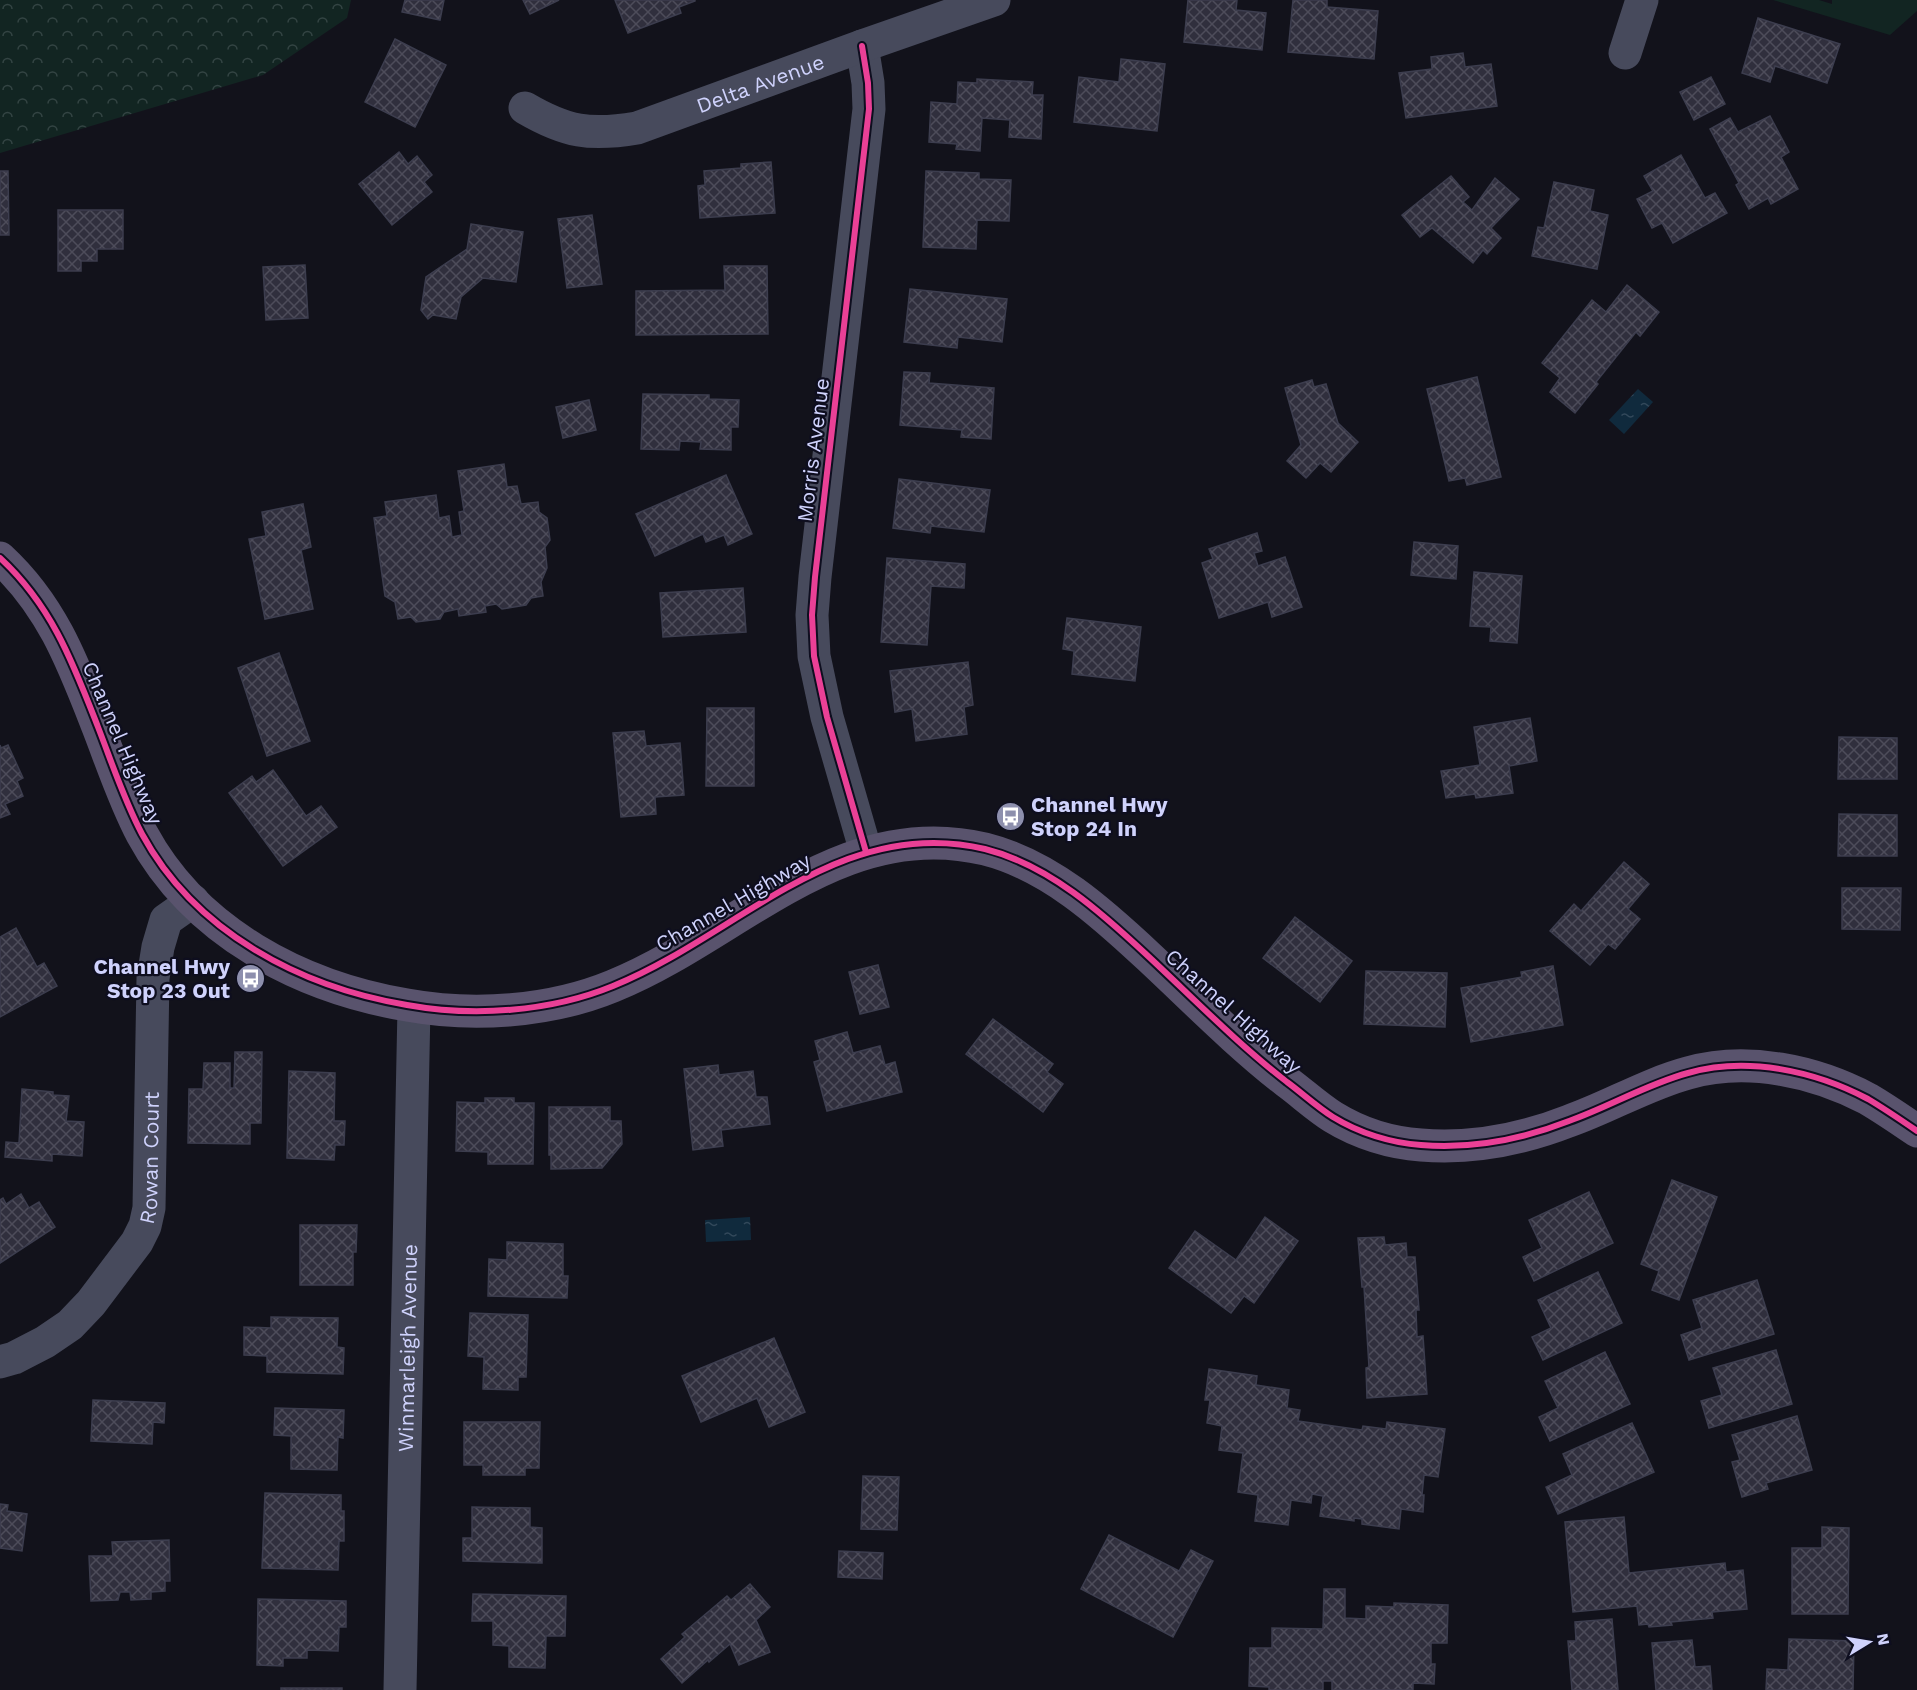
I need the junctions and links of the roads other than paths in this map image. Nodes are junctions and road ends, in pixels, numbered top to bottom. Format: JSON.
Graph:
{"nodes":[{"id":1,"x":994,"y":0,"type":"edge"},
{"id":2,"x":1642,"y":0,"type":"edge"},
{"id":3,"x":862,"y":46,"type":"junction"},
{"id":4,"x":1625,"y":53,"type":"dead end"},
{"id":5,"x":525,"y":108,"type":"dead end"},
{"id":6,"x":0,"y":558,"type":"edge"},
{"id":7,"x":866,"y":852,"type":"junction"},
{"id":8,"x":193,"y":901,"type":"junction"},
{"id":9,"x":414,"y":1007,"type":"junction"},
{"id":10,"x":1917,"y":1131,"type":"edge"},
{"id":11,"x":0,"y":1362,"type":"edge"},
{"id":12,"x":400,"y":1690,"type":"edge"}],
"edges":[{"from":1,"to":3,"type":"street","name":"Delta Avenue"},
{"from":2,"to":4,"type":"street"},
{"from":3,"to":5,"type":"street","name":"Delta Avenue"},
{"from":3,"to":7,"type":"street","name":"Morris Avenue"},
{"from":6,"to":8,"type":"main road","name":"Channel Highway"},
{"from":7,"to":9,"type":"main road","name":"Channel Highway"},
{"from":7,"to":10,"type":"main road","name":"Channel Highway"},
{"from":8,"to":9,"type":"main road","name":"Channel Highway"},
{"from":8,"to":11,"type":"street","name":"Rowan Court"},
{"from":9,"to":12,"type":"street","name":"Winmarleigh Avenue"}]}
